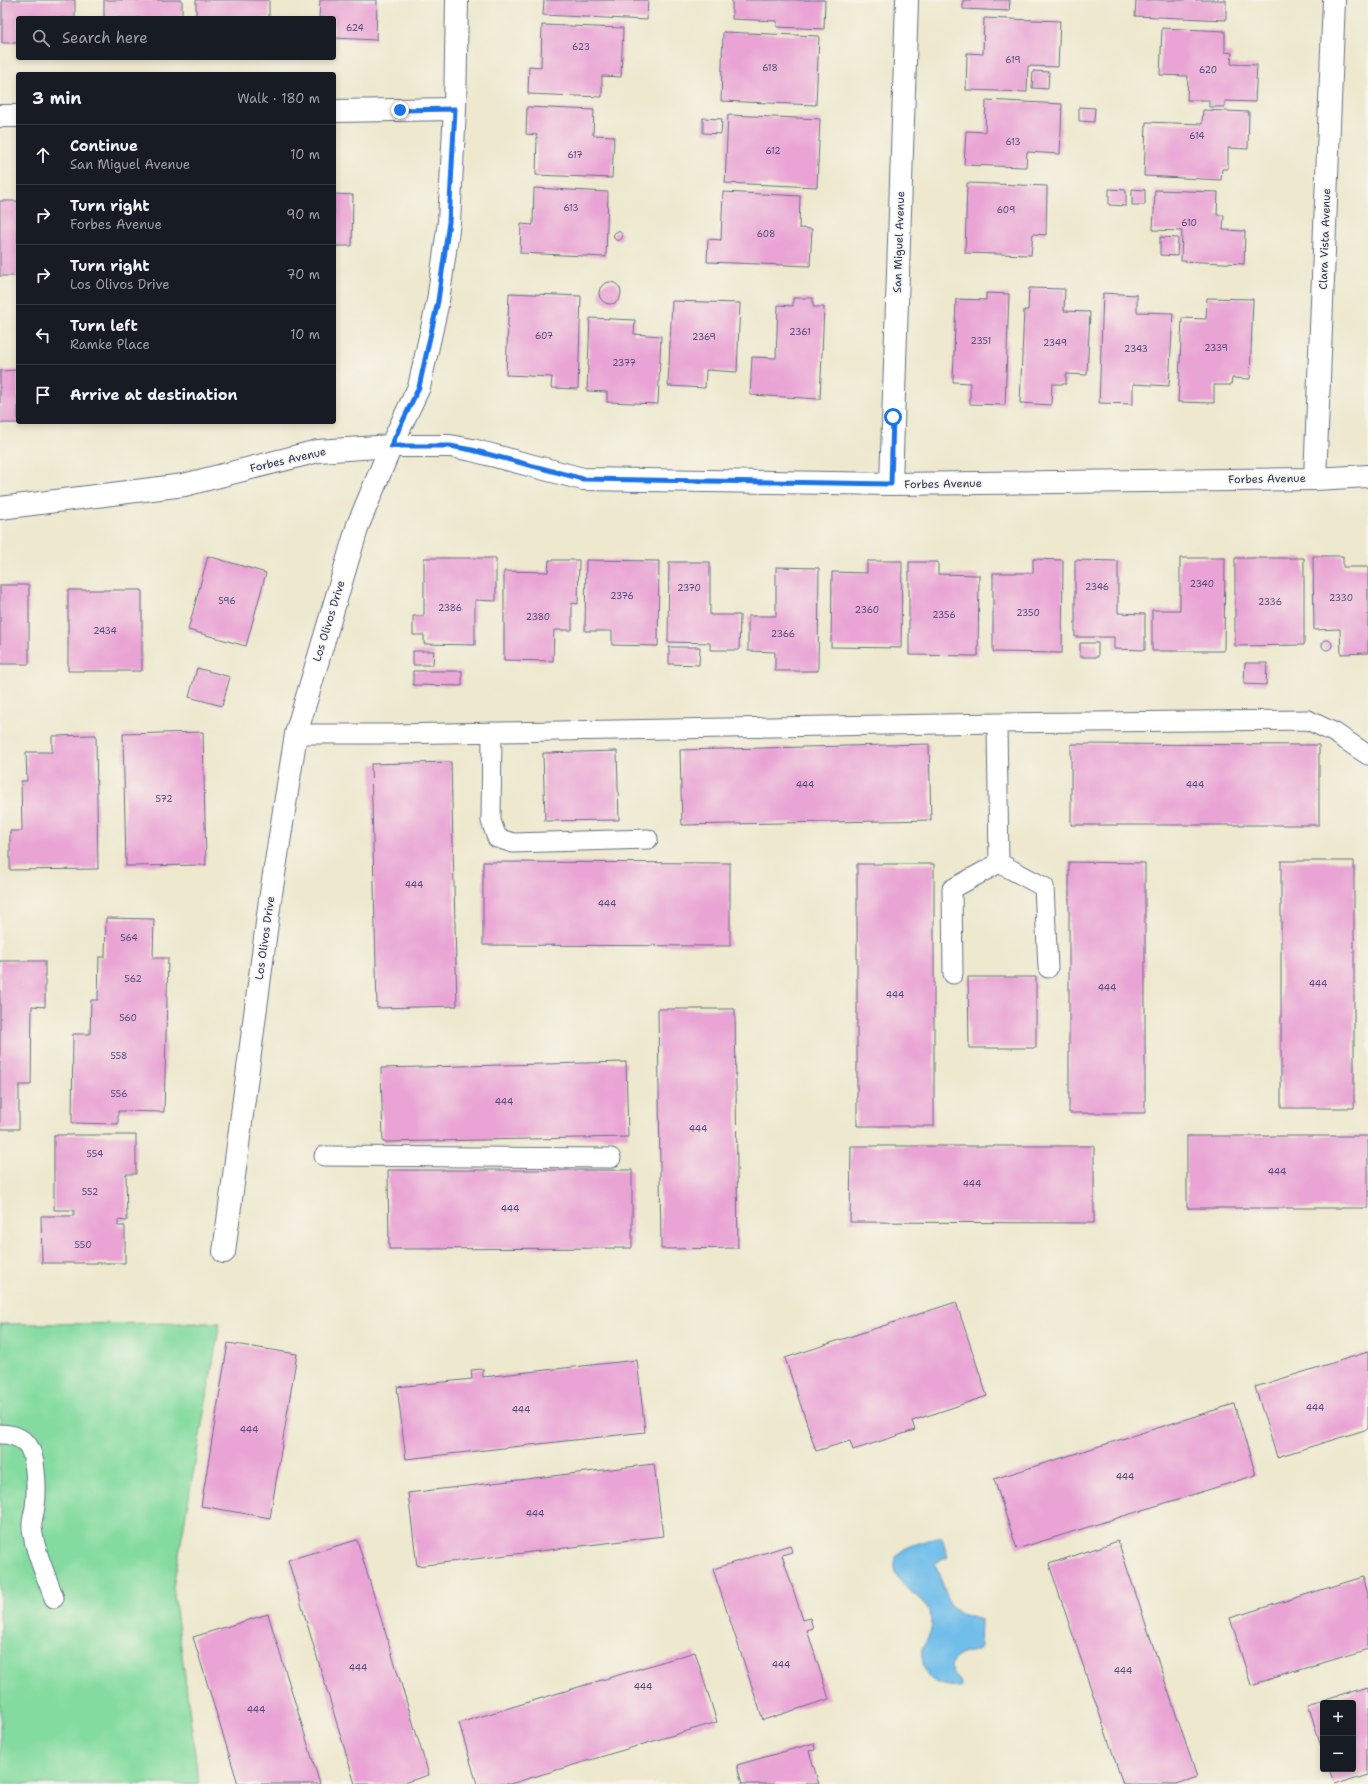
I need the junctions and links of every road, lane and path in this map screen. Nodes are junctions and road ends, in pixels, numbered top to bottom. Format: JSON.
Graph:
{"nodes":[{"id":1,"x":457,"y":0,"type":"edge"},
{"id":2,"x":907,"y":0,"type":"edge"},
{"id":3,"x":1334,"y":0,"type":"edge"},
{"id":4,"x":455,"y":109,"type":"junction"},
{"id":5,"x":336,"y":111,"type":"edge"},
{"id":6,"x":0,"y":116,"type":"edge"},
{"id":7,"x":16,"y":116,"type":"edge"},
{"id":8,"x":391,"y":446,"type":"junction"},
{"id":9,"x":1368,"y":476,"type":"edge"},
{"id":10,"x":1315,"y":479,"type":"junction"},
{"id":11,"x":891,"y":484,"type":"junction"},
{"id":12,"x":0,"y":508,"type":"edge"},
{"id":13,"x":997,"y":723,"type":"junction"},
{"id":14,"x":492,"y":732,"type":"junction"},
{"id":15,"x":296,"y":734,"type":"junction"},
{"id":16,"x":1368,"y":755,"type":"edge"},
{"id":17,"x":648,"y":839,"type":"dead end"},
{"id":18,"x":999,"y":862,"type":"junction"},
{"id":19,"x":1048,"y":968,"type":"dead end"},
{"id":20,"x":953,"y":974,"type":"dead end"},
{"id":21,"x":324,"y":1156,"type":"dead end"},
{"id":22,"x":611,"y":1158,"type":"dead end"},
{"id":23,"x":224,"y":1252,"type":"dead end"},
{"id":24,"x":0,"y":1434,"type":"edge"},
{"id":25,"x":54,"y":1598,"type":"dead end"}],
"edges":[{"from":1,"to":4,"type":"street","name":"Los Olivos Drive"},
{"from":2,"to":11,"type":"street","name":"San Miguel Avenue"},
{"from":3,"to":10,"type":"street","name":"Clara Vista Avenue"},
{"from":4,"to":5,"type":"street"},
{"from":4,"to":8,"type":"street","name":"Los Olivos Drive"},
{"from":6,"to":7,"type":"street"},
{"from":8,"to":11,"type":"street","name":"Forbes Avenue"},
{"from":8,"to":12,"type":"street","name":"Forbes Avenue"},
{"from":8,"to":15,"type":"street","name":"Los Olivos Drive"},
{"from":9,"to":10,"type":"street","name":"Forbes Avenue"},
{"from":10,"to":11,"type":"street","name":"Forbes Avenue"},
{"from":13,"to":14,"type":"lane"},
{"from":13,"to":16,"type":"lane"},
{"from":13,"to":18,"type":"lane"},
{"from":14,"to":15,"type":"lane"},
{"from":14,"to":17,"type":"lane"},
{"from":15,"to":23,"type":"street","name":"Los Olivos Drive"},
{"from":18,"to":19,"type":"lane"},
{"from":18,"to":20,"type":"lane"},
{"from":21,"to":22,"type":"lane"},
{"from":24,"to":25,"type":"lane"}]}
